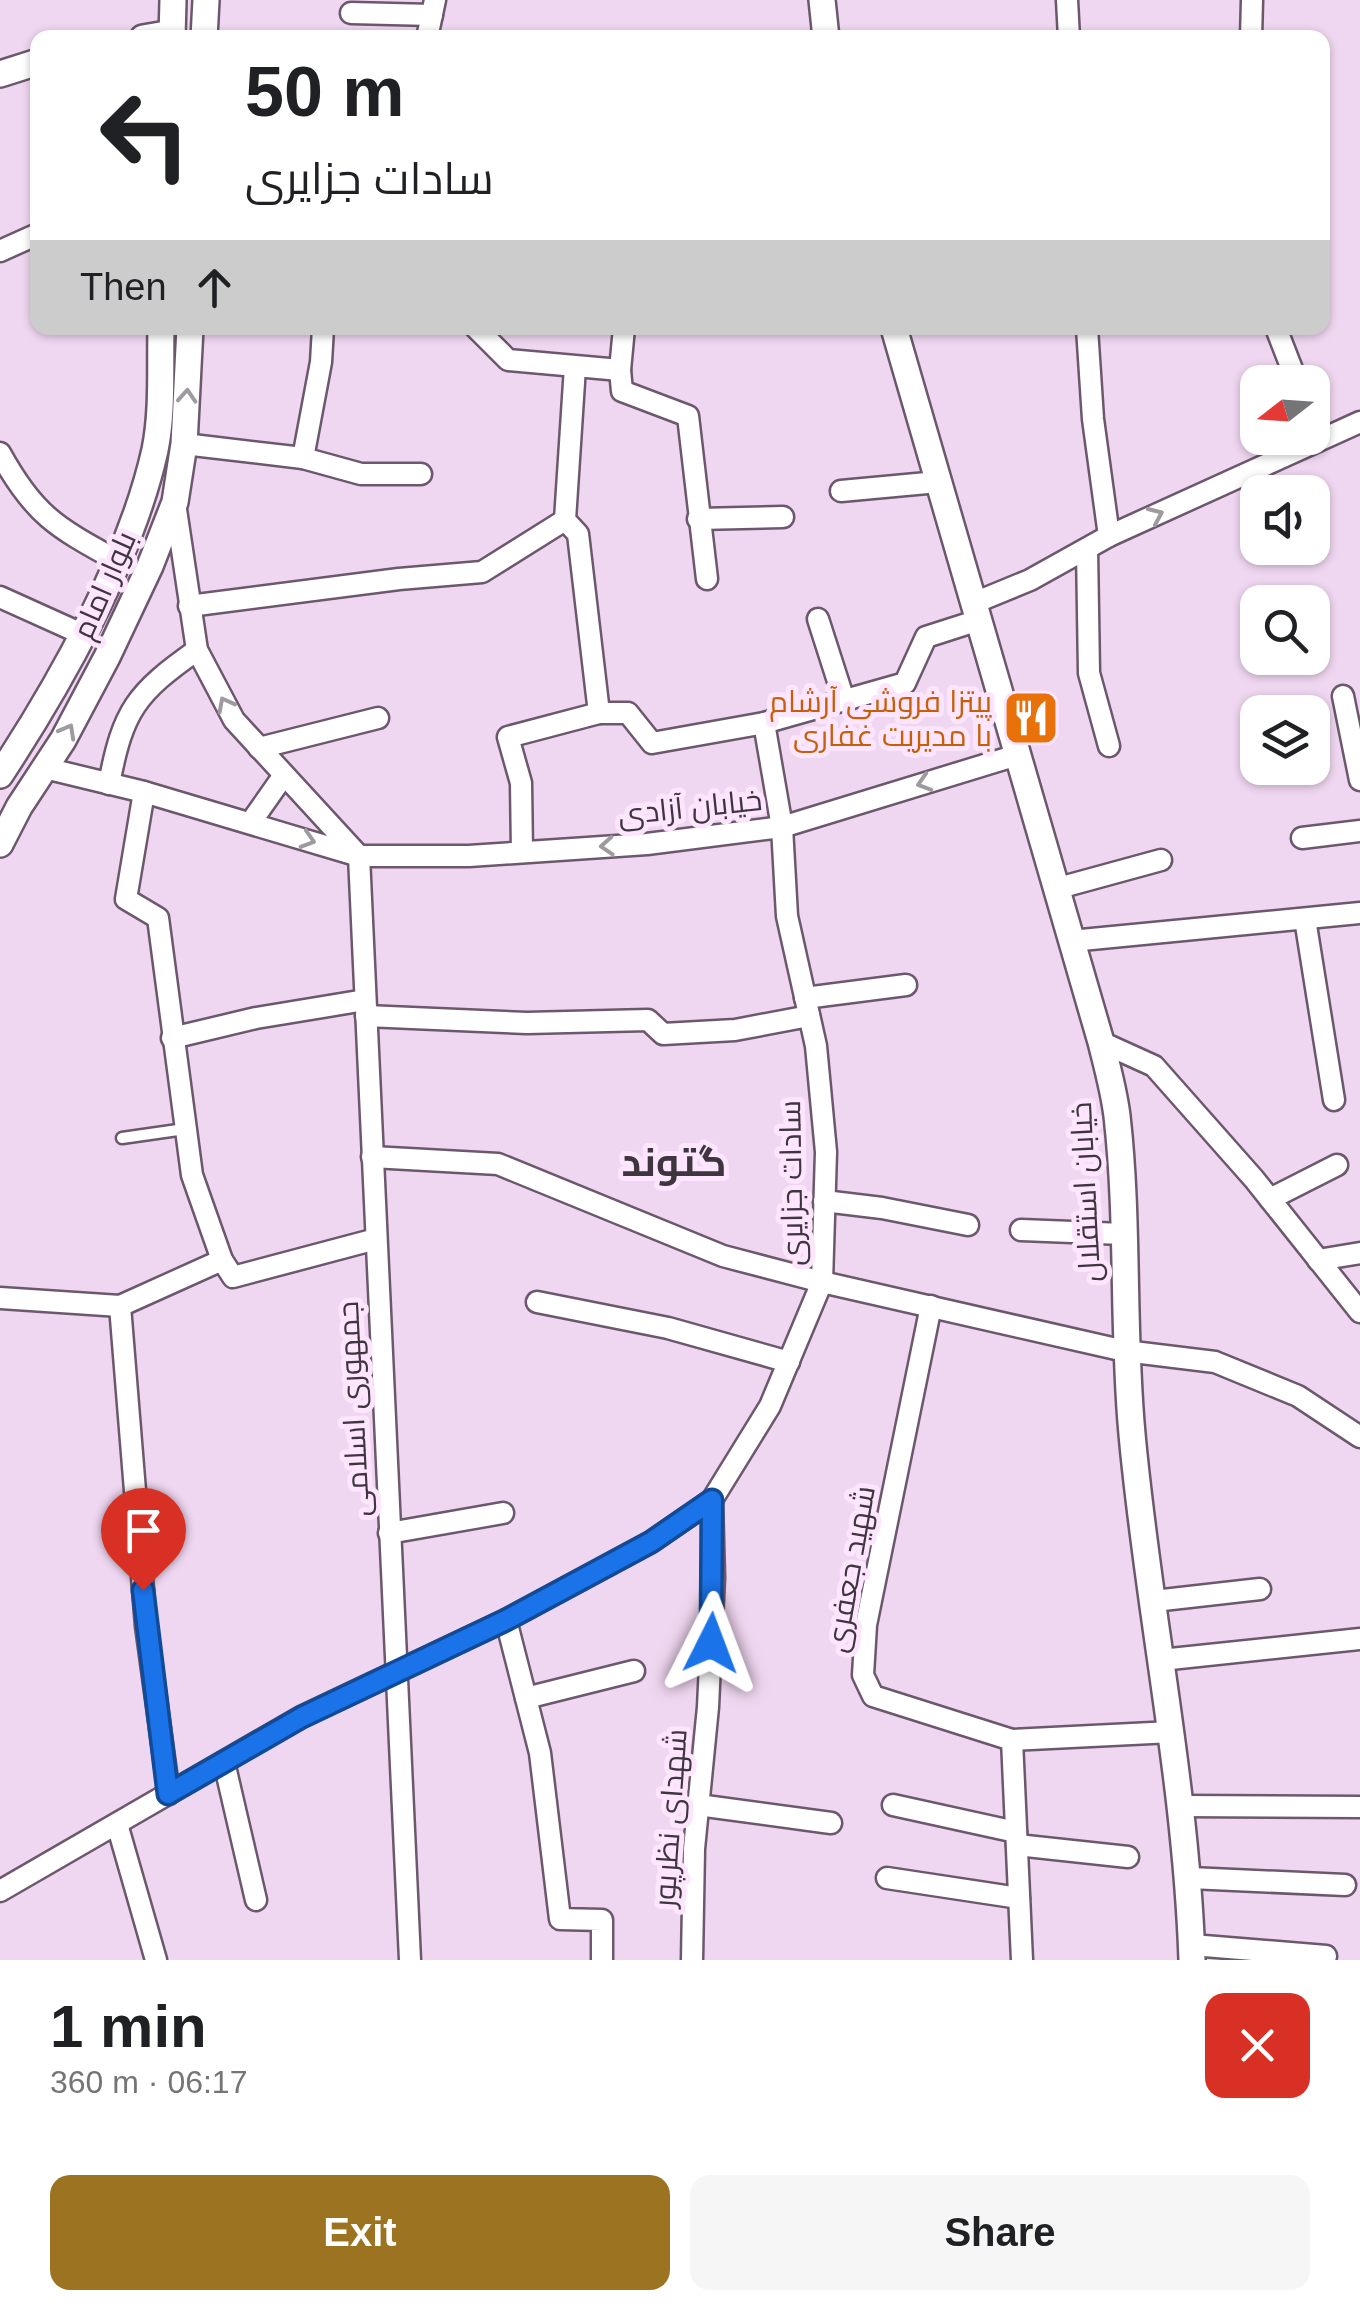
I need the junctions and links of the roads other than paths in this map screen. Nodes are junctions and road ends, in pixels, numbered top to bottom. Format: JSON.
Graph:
{"nodes":[{"id":1,"x":173,"y":0,"type":"edge"},
{"id":2,"x":206,"y":0,"type":"edge"},
{"id":3,"x":822,"y":0,"type":"edge"},
{"id":4,"x":1067,"y":0,"type":"edge"},
{"id":5,"x":1252,"y":0,"type":"edge"},
{"id":6,"x":433,"y":8,"type":"edge"},
{"id":7,"x":351,"y":13,"type":"dead end"},
{"id":8,"x":172,"y":30,"type":"edge"},
{"id":9,"x":204,"y":30,"type":"edge"},
{"id":10,"x":825,"y":30,"type":"edge"},
{"id":11,"x":1069,"y":30,"type":"edge"},
{"id":12,"x":1251,"y":30,"type":"edge"},
{"id":13,"x":30,"y":65,"type":"edge"},
{"id":14,"x":0,"y":74,"type":"edge"},
{"id":15,"x":30,"y":238,"type":"edge"},
{"id":16,"x":0,"y":251,"type":"edge"},
{"id":17,"x":161,"y":335,"type":"edge"},
{"id":18,"x":190,"y":335,"type":"edge"},
{"id":19,"x":323,"y":335,"type":"edge"},
{"id":20,"x":483,"y":335,"type":"edge"},
{"id":21,"x":623,"y":335,"type":"edge"},
{"id":22,"x":896,"y":335,"type":"edge"},
{"id":23,"x":1088,"y":335,"type":"edge"},
{"id":24,"x":1279,"y":335,"type":"edge"},
{"id":25,"x":1290,"y":365,"type":"edge"},
{"id":26,"x":575,"y":368,"type":"junction"},
{"id":27,"x":620,"y":370,"type":"junction"},
{"id":28,"x":1360,"y":422,"type":"edge"},
{"id":29,"x":1330,"y":429,"type":"edge"},
{"id":30,"x":184,"y":444,"type":"junction"},
{"id":31,"x":0,"y":453,"type":"edge"},
{"id":32,"x":1270,"y":455,"type":"edge"},
{"id":33,"x":303,"y":458,"type":"junction"},
{"id":34,"x":420,"y":474,"type":"dead end"},
{"id":35,"x":938,"y":482,"type":"junction"},
{"id":36,"x":840,"y":491,"type":"dead end"},
{"id":37,"x":175,"y":502,"type":"junction"},
{"id":38,"x":783,"y":517,"type":"dead end"},
{"id":39,"x":698,"y":519,"type":"junction"},
{"id":40,"x":565,"y":520,"type":"junction"},
{"id":41,"x":1109,"y":536,"type":"junction"},
{"id":42,"x":1087,"y":549,"type":"junction"},
{"id":43,"x":116,"y":560,"type":"junction"},
{"id":44,"x":707,"y":579,"type":"dead end"},
{"id":45,"x":0,"y":597,"type":"edge"},
{"id":46,"x":189,"y":606,"type":"junction"},
{"id":47,"x":976,"y":612,"type":"junction"},
{"id":48,"x":818,"y":619,"type":"dead end"},
{"id":49,"x":82,"y":634,"type":"junction"},
{"id":50,"x":197,"y":650,"type":"junction"},
{"id":51,"x":1343,"y":696,"type":"dead end"},
{"id":52,"x":844,"y":700,"type":"junction"},
{"id":53,"x":599,"y":713,"type":"junction"},
{"id":54,"x":378,"y":718,"type":"dead end"},
{"id":55,"x":764,"y":723,"type":"junction"},
{"id":56,"x":1109,"y":746,"type":"dead end"},
{"id":57,"x":259,"y":748,"type":"junction"},
{"id":58,"x":1017,"y":755,"type":"junction"},
{"id":59,"x":45,"y":768,"type":"junction"},
{"id":60,"x":0,"y":775,"type":"edge"},
{"id":61,"x":284,"y":776,"type":"junction"},
{"id":62,"x":1360,"y":780,"type":"edge"},
{"id":63,"x":109,"y":784,"type":"junction"},
{"id":64,"x":144,"y":792,"type":"junction"},
{"id":65,"x":251,"y":822,"type":"junction"},
{"id":66,"x":782,"y":827,"type":"junction"},
{"id":67,"x":1360,"y":831,"type":"edge"},
{"id":68,"x":1302,"y":838,"type":"dead end"},
{"id":69,"x":0,"y":844,"type":"edge"},
{"id":70,"x":522,"y":852,"type":"junction"},
{"id":71,"x":359,"y":856,"type":"junction"},
{"id":72,"x":1162,"y":860,"type":"dead end"},
{"id":73,"x":1056,"y":890,"type":"junction"},
{"id":74,"x":1360,"y":913,"type":"edge"},
{"id":75,"x":1305,"y":918,"type":"junction"},
{"id":76,"x":1070,"y":941,"type":"junction"},
{"id":77,"x":906,"y":986,"type":"dead end"},
{"id":78,"x":807,"y":1007,"type":"junction"},
{"id":79,"x":365,"y":1008,"type":"junction"},
{"id":80,"x":172,"y":1038,"type":"junction"},
{"id":81,"x":1102,"y":1042,"type":"junction"},
{"id":82,"x":1334,"y":1100,"type":"dead end"},
{"id":83,"x":185,"y":1129,"type":"junction"},
{"id":84,"x":122,"y":1138,"type":"dead end"},
{"id":85,"x":372,"y":1157,"type":"junction"},
{"id":86,"x":1337,"y":1164,"type":"dead end"},
{"id":87,"x":1270,"y":1199,"type":"junction"},
{"id":88,"x":824,"y":1202,"type":"junction"},
{"id":89,"x":968,"y":1225,"type":"dead end"},
{"id":90,"x":1020,"y":1230,"type":"dead end"},
{"id":91,"x":1122,"y":1234,"type":"junction"},
{"id":92,"x":376,"y":1239,"type":"junction"},
{"id":93,"x":1360,"y":1253,"type":"edge"},
{"id":94,"x":222,"y":1260,"type":"junction"},
{"id":95,"x":1318,"y":1260,"type":"junction"},
{"id":96,"x":822,"y":1282,"type":"junction"},
{"id":97,"x":0,"y":1298,"type":"edge"},
{"id":98,"x":537,"y":1302,"type":"dead end"},
{"id":99,"x":120,"y":1306,"type":"junction"},
{"id":100,"x":931,"y":1306,"type":"junction"},
{"id":101,"x":1360,"y":1312,"type":"edge"},
{"id":102,"x":1124,"y":1351,"type":"junction"},
{"id":103,"x":789,"y":1362,"type":"junction"},
{"id":104,"x":1360,"y":1437,"type":"edge"},
{"id":105,"x":712,"y":1500,"type":"junction"},
{"id":106,"x":503,"y":1513,"type":"dead end"},
{"id":107,"x":389,"y":1534,"type":"junction"},
{"id":108,"x":1260,"y":1589,"type":"dead end"},
{"id":109,"x":1154,"y":1600,"type":"junction"},
{"id":110,"x":506,"y":1620,"type":"junction"},
{"id":111,"x":1360,"y":1638,"type":"edge"},
{"id":112,"x":1161,"y":1660,"type":"junction"},
{"id":113,"x":395,"y":1671,"type":"junction"},
{"id":114,"x":634,"y":1671,"type":"dead end"},
{"id":115,"x":526,"y":1698,"type":"junction"},
{"id":116,"x":1172,"y":1732,"type":"junction"},
{"id":117,"x":1012,"y":1740,"type":"junction"},
{"id":118,"x":224,"y":1762,"type":"junction"},
{"id":119,"x":168,"y":1794,"type":"junction"},
{"id":120,"x":893,"y":1805,"type":"dead end"},
{"id":121,"x":698,"y":1806,"type":"junction"},
{"id":122,"x":1182,"y":1806,"type":"junction"},
{"id":123,"x":1360,"y":1806,"type":"edge"},
{"id":124,"x":831,"y":1823,"type":"dead end"},
{"id":125,"x":117,"y":1824,"type":"junction"},
{"id":126,"x":1017,"y":1839,"type":"junction"},
{"id":127,"x":1128,"y":1857,"type":"dead end"},
{"id":128,"x":887,"y":1878,"type":"dead end"},
{"id":129,"x":1190,"y":1878,"type":"junction"},
{"id":130,"x":1345,"y":1885,"type":"dead end"},
{"id":131,"x":0,"y":1892,"type":"edge"},
{"id":132,"x":1020,"y":1898,"type":"junction"},
{"id":133,"x":256,"y":1900,"type":"dead end"},
{"id":134,"x":1192,"y":1952,"type":"edge"},
{"id":135,"x":1326,"y":1956,"type":"dead end"},
{"id":136,"x":692,"y":1959,"type":"edge"},
{"id":137,"x":156,"y":1960,"type":"edge"},
{"id":138,"x":410,"y":1960,"type":"edge"},
{"id":139,"x":602,"y":1960,"type":"edge"},
{"id":140,"x":703,"y":1960,"type":"edge"},
{"id":141,"x":1022,"y":1960,"type":"edge"}],
"edges":[{"from":1,"to":8,"type":"street"},
{"from":2,"to":9,"type":"street"},
{"from":3,"to":10,"type":"street"},
{"from":4,"to":11,"type":"street"},
{"from":5,"to":12,"type":"street"},
{"from":6,"to":7,"type":"street"},
{"from":13,"to":14,"type":"street"},
{"from":15,"to":16,"type":"street"},
{"from":17,"to":43,"type":"street","name":"بلوار امام"},
{"from":30,"to":18,"type":"street","name":"بلوار امام","one_way":true},
{"from":19,"to":33,"type":"street"},
{"from":20,"to":26,"type":"street"},
{"from":21,"to":27,"type":"street"},
{"from":22,"to":35,"type":"street","name":"خیابان استقلال"},
{"from":23,"to":41,"type":"street"},
{"from":24,"to":25,"type":"street"},
{"from":26,"to":27,"type":"street"},
{"from":26,"to":40,"type":"street"},
{"from":27,"to":39,"type":"street"},
{"from":28,"to":29,"type":"street"},
{"from":30,"to":33,"type":"street"},
{"from":30,"to":37,"type":"street","name":"بلوار امام"},
{"from":31,"to":43,"type":"street"},
{"from":41,"to":32,"type":"street","one_way":true},
{"from":33,"to":34,"type":"street"},
{"from":35,"to":36,"type":"street"},
{"from":35,"to":47,"type":"street","name":"خیابان استقلال"},
{"from":37,"to":46,"type":"street"},
{"from":59,"to":37,"type":"street","name":"بلوار امام","one_way":true},
{"from":38,"to":39,"type":"street"},
{"from":39,"to":44,"type":"street"},
{"from":40,"to":46,"type":"street"},
{"from":40,"to":53,"type":"street"},
{"from":41,"to":42,"type":"street"},
{"from":42,"to":47,"type":"street"},
{"from":42,"to":56,"type":"street"},
{"from":43,"to":49,"type":"street","name":"بلوار امام"},
{"from":45,"to":49,"type":"street"},
{"from":46,"to":50,"type":"street"},
{"from":47,"to":52,"type":"street"},
{"from":47,"to":58,"type":"street","name":"خیابان استقلال"},
{"from":48,"to":52,"type":"street"},
{"from":49,"to":60,"type":"street","name":"بلوار امام"},
{"from":57,"to":50,"type":"street","one_way":true},
{"from":50,"to":63,"type":"street"},
{"from":51,"to":62,"type":"street"},
{"from":52,"to":55,"type":"street"},
{"from":53,"to":55,"type":"street"},
{"from":53,"to":70,"type":"street"},
{"from":54,"to":57,"type":"street"},
{"from":55,"to":66,"type":"street","name":"سادات جزایری"},
{"from":57,"to":61,"type":"street"},
{"from":58,"to":66,"type":"street","name":"خیابان آزادی","one_way":true},
{"from":58,"to":73,"type":"street","name":"خیابان استقلال"},
{"from":59,"to":63,"type":"street"},
{"from":59,"to":69,"type":"street","name":"بلوار امام"},
{"from":61,"to":65,"type":"street"},
{"from":61,"to":71,"type":"street"},
{"from":63,"to":64,"type":"street"},
{"from":64,"to":65,"type":"street"},
{"from":64,"to":80,"type":"street"},
{"from":65,"to":71,"type":"street","one_way":true},
{"from":66,"to":70,"type":"street","name":"خیابان آزادی","one_way":true},
{"from":66,"to":78,"type":"street","name":"سادات جزایری"},
{"from":67,"to":68,"type":"street"},
{"from":70,"to":71,"type":"street","name":"خیابان آزادی"},
{"from":71,"to":79,"type":"street","name":"جمهوری اسلامی"},
{"from":72,"to":73,"type":"street"},
{"from":73,"to":76,"type":"street","name":"خیابان استقلال"},
{"from":74,"to":75,"type":"street"},
{"from":75,"to":76,"type":"street"},
{"from":75,"to":82,"type":"street"},
{"from":76,"to":81,"type":"street","name":"خیابان استقلال"},
{"from":77,"to":78,"type":"street"},
{"from":78,"to":79,"type":"street"},
{"from":78,"to":88,"type":"street","name":"سادات جزایری"},
{"from":79,"to":80,"type":"street"},
{"from":79,"to":85,"type":"street","name":"جمهوری اسلامی"},
{"from":80,"to":83,"type":"street"},
{"from":81,"to":87,"type":"street"},
{"from":81,"to":91,"type":"street","name":"خیابان استقلال"},
{"from":83,"to":84,"type":"lane"},
{"from":83,"to":94,"type":"street"},
{"from":85,"to":92,"type":"street","name":"جمهوری اسلامی"},
{"from":85,"to":96,"type":"street"},
{"from":86,"to":87,"type":"street"},
{"from":87,"to":95,"type":"street"},
{"from":88,"to":89,"type":"street"},
{"from":88,"to":96,"type":"street","name":"سادات جزایری"},
{"from":90,"to":91,"type":"street"},
{"from":91,"to":102,"type":"street","name":"خیابان استقلال"},
{"from":92,"to":94,"type":"street"},
{"from":92,"to":107,"type":"street","name":"جمهوری اسلامی"},
{"from":93,"to":95,"type":"street"},
{"from":94,"to":99,"type":"street"},
{"from":95,"to":101,"type":"street"},
{"from":96,"to":100,"type":"street"},
{"from":96,"to":103,"type":"street","name":"سادات جزایری"},
{"from":97,"to":99,"type":"street"},
{"from":98,"to":103,"type":"street"},
{"from":99,"to":119,"type":"street"},
{"from":100,"to":102,"type":"street"},
{"from":100,"to":117,"type":"street","name":"شهید جعفری"},
{"from":102,"to":104,"type":"street"},
{"from":102,"to":109,"type":"street","name":"خیابان استقلال"},
{"from":103,"to":105,"type":"street","name":"سادات جزایری"},
{"from":105,"to":110,"type":"street","name":"سادات جزایری"},
{"from":105,"to":121,"type":"street","name":"شهدای نظرپور"},
{"from":106,"to":107,"type":"street"},
{"from":107,"to":113,"type":"street","name":"جمهوری اسلامی"},
{"from":108,"to":109,"type":"street"},
{"from":109,"to":112,"type":"street","name":"خیابان استقلال"},
{"from":110,"to":113,"type":"street","name":"سادات جزایری"},
{"from":110,"to":115,"type":"street"},
{"from":111,"to":112,"type":"street"},
{"from":112,"to":116,"type":"street","name":"خیابان استقلال"},
{"from":113,"to":118,"type":"street","name":"سادات جزایری"},
{"from":113,"to":138,"type":"street","name":"جمهوری اسلامی"},
{"from":114,"to":115,"type":"street"},
{"from":115,"to":139,"type":"street"},
{"from":116,"to":117,"type":"street"},
{"from":116,"to":122,"type":"street","name":"خیابان استقلال"},
{"from":117,"to":126,"type":"street"},
{"from":118,"to":119,"type":"street","name":"سادات جزایری"},
{"from":118,"to":133,"type":"street"},
{"from":119,"to":125,"type":"street","name":"سادات جزایری"},
{"from":120,"to":126,"type":"street"},
{"from":121,"to":124,"type":"street"},
{"from":121,"to":136,"type":"street","name":"شهدای نظرپور"},
{"from":122,"to":123,"type":"street"},
{"from":122,"to":129,"type":"street","name":"خیابان استقلال"},
{"from":125,"to":131,"type":"street","name":"سادات جزایری"},
{"from":125,"to":137,"type":"street"},
{"from":126,"to":127,"type":"street"},
{"from":126,"to":132,"type":"street"},
{"from":128,"to":132,"type":"street"},
{"from":129,"to":130,"type":"street"},
{"from":129,"to":134,"type":"street","name":"خیابان استقلال"},
{"from":132,"to":141,"type":"street"},
{"from":134,"to":135,"type":"street"},
{"from":136,"to":140,"type":"street"}]}
